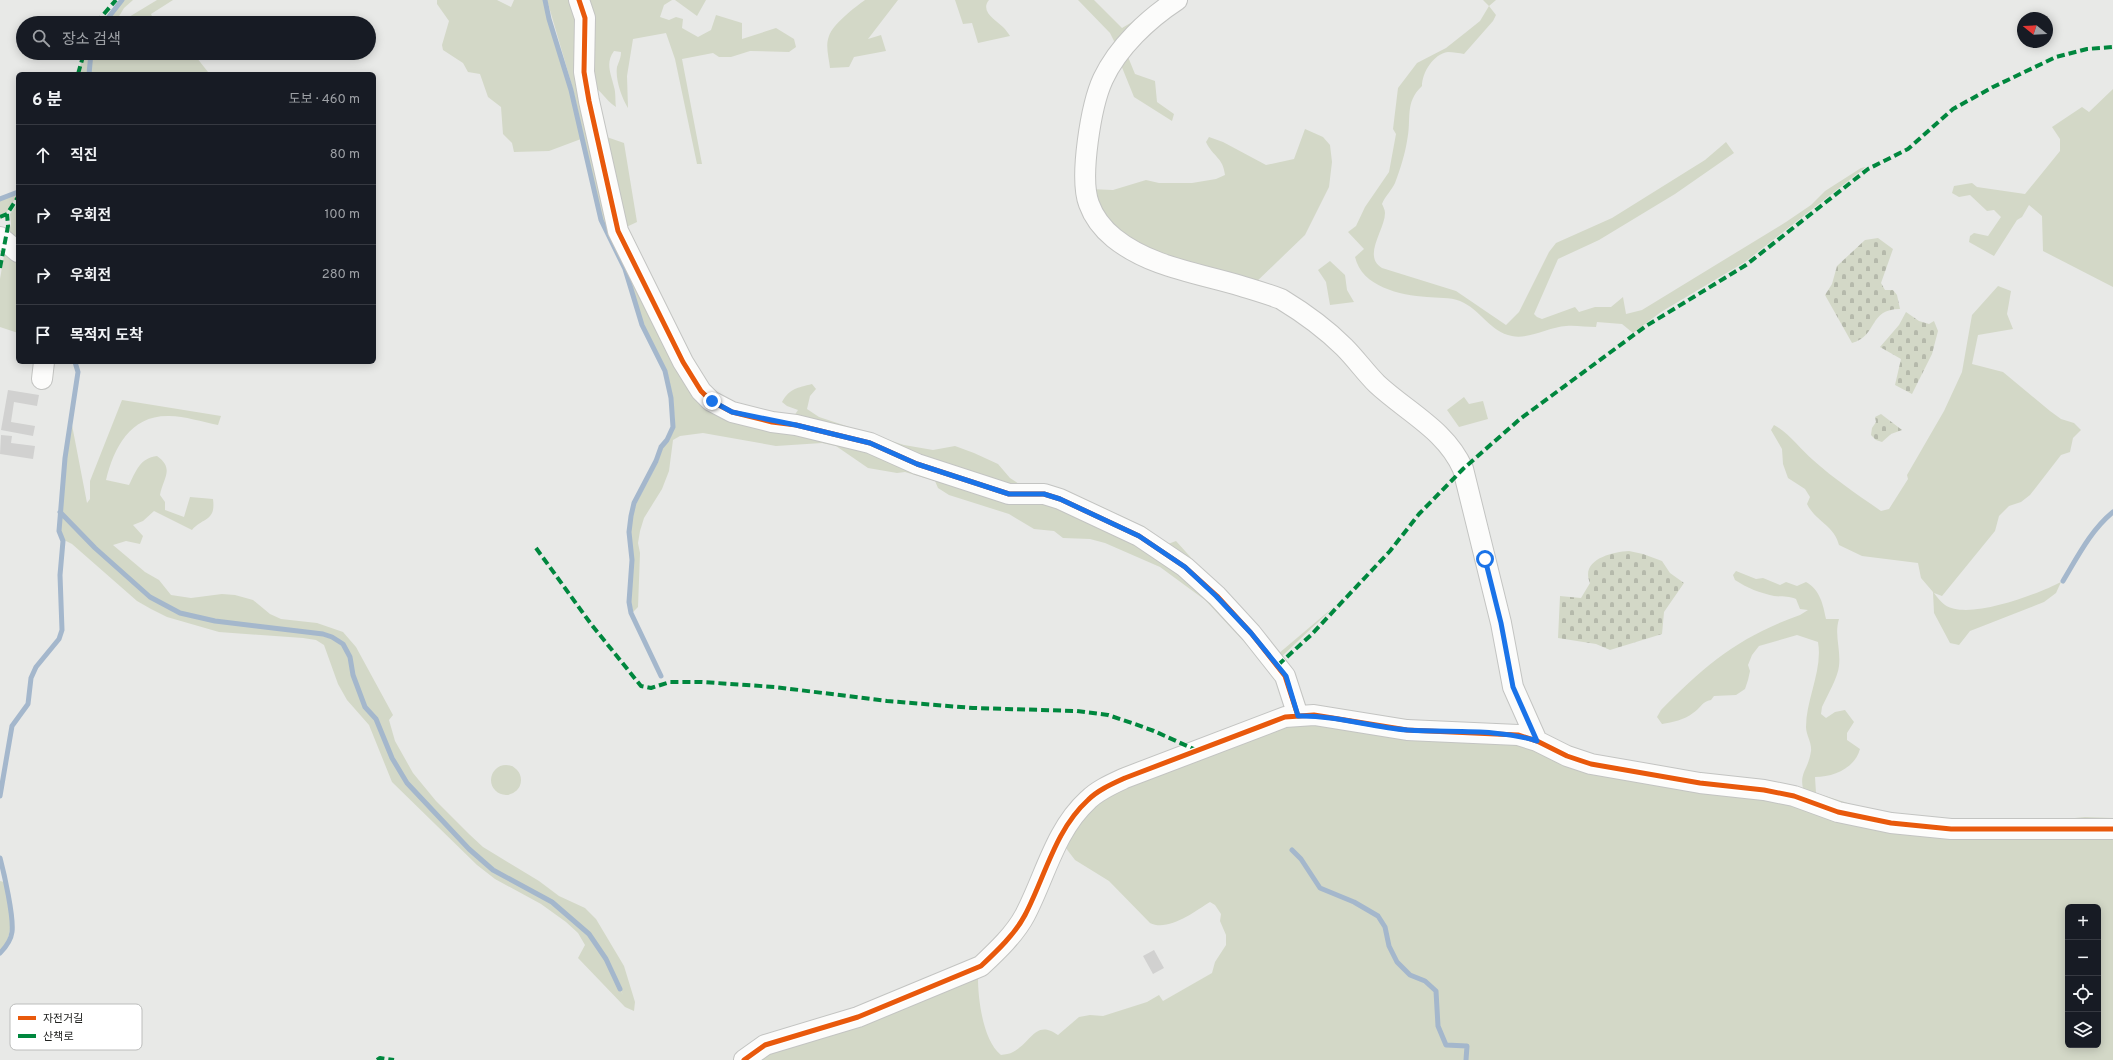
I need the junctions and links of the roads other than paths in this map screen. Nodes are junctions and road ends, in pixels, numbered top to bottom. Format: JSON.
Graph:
{"nodes":[{"id":1,"x":579,"y":0,"type":"edge"},
{"id":2,"x":1177,"y":0,"type":"edge"},
{"id":3,"x":0,"y":237,"type":"edge"},
{"id":4,"x":16,"y":250,"type":"edge"},
{"id":5,"x":1298,"y":716,"type":"junction"},
{"id":6,"x":1537,"y":741,"type":"junction"},
{"id":7,"x":2113,"y":829,"type":"edge"},
{"id":8,"x":744,"y":1060,"type":"edge"}],
"edges":[{"from":1,"to":5,"type":"street"},
{"from":2,"to":6,"type":"street"},
{"from":3,"to":4,"type":"street"},
{"from":5,"to":6,"type":"street"},
{"from":5,"to":8,"type":"street"},
{"from":6,"to":7,"type":"street"}]}
